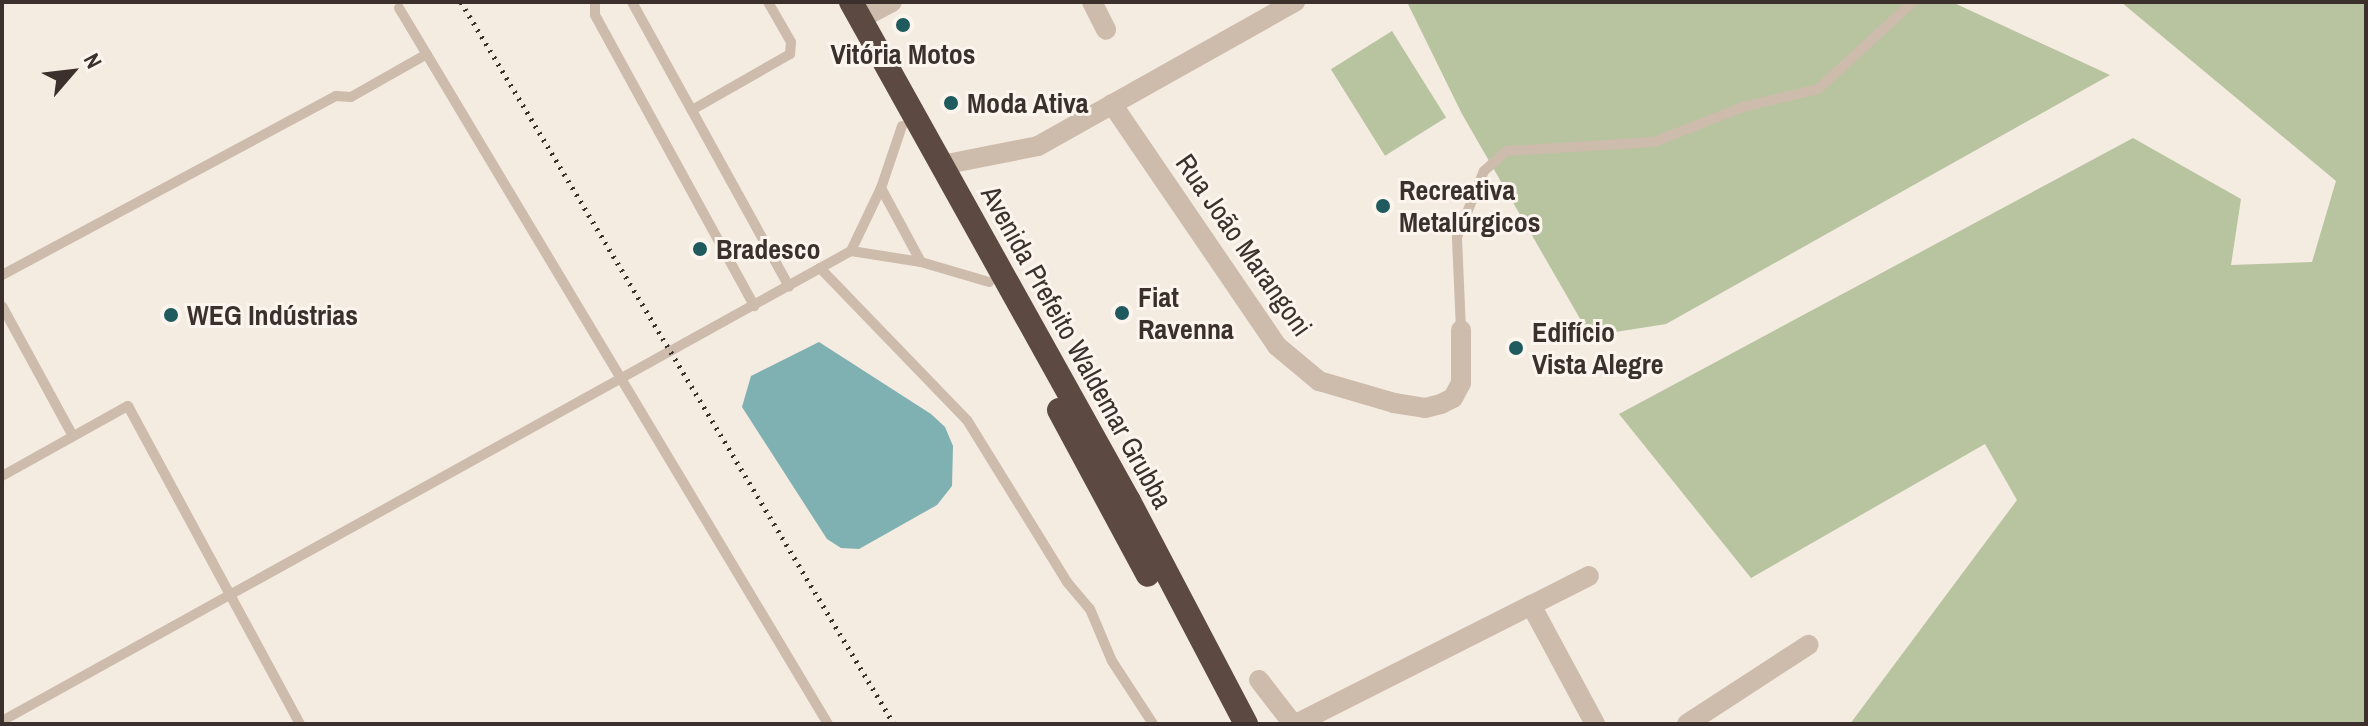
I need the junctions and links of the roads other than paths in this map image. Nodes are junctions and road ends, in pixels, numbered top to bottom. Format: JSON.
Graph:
{"nodes":[{"id":1,"x":595,"y":2,"type":"edge"},
{"id":2,"x":632,"y":2,"type":"edge"},
{"id":3,"x":768,"y":2,"type":"edge"},
{"id":4,"x":834,"y":2,"type":"edge"},
{"id":5,"x":892,"y":2,"type":"edge"},
{"id":6,"x":1092,"y":2,"type":"edge"},
{"id":7,"x":1295,"y":2,"type":"edge"},
{"id":8,"x":1913,"y":2,"type":"edge"},
{"id":9,"x":399,"y":8,"type":"dead end"},
{"id":10,"x":856,"y":10,"type":"edge"},
{"id":11,"x":1106,"y":30,"type":"dead end"},
{"id":12,"x":427,"y":54,"type":"junction"},
{"id":13,"x":1112,"y":104,"type":"junction"},
{"id":14,"x":692,"y":110,"type":"junction"},
{"id":15,"x":902,"y":126,"type":"junction"},
{"id":16,"x":942,"y":165,"type":"junction"},
{"id":17,"x":881,"y":188,"type":"junction"},
{"id":18,"x":851,"y":251,"type":"junction"},
{"id":19,"x":921,"y":262,"type":"junction"},
{"id":20,"x":820,"y":268,"type":"junction"},
{"id":21,"x":2,"y":275,"type":"edge"},
{"id":22,"x":989,"y":282,"type":"junction"},
{"id":23,"x":789,"y":286,"type":"junction"},
{"id":24,"x":2,"y":306,"type":"edge"},
{"id":25,"x":754,"y":306,"type":"junction"},
{"id":26,"x":1461,"y":330,"type":"joint"},
{"id":27,"x":623,"y":381,"type":"junction"},
{"id":28,"x":73,"y":436,"type":"junction"},
{"id":29,"x":2,"y":476,"type":"edge"},
{"id":30,"x":1589,"y":576,"type":"dead end"},
{"id":31,"x":230,"y":598,"type":"junction"},
{"id":32,"x":1531,"y":605,"type":"junction"},
{"id":33,"x":1808,"y":645,"type":"dead end"},
{"id":34,"x":1259,"y":680,"type":"dead end"},
{"id":35,"x":2,"y":721,"type":"edge"},
{"id":36,"x":300,"y":724,"type":"edge"},
{"id":37,"x":828,"y":724,"type":"edge"},
{"id":38,"x":1153,"y":724,"type":"edge"},
{"id":39,"x":1227,"y":724,"type":"edge"},
{"id":40,"x":1246,"y":724,"type":"edge"},
{"id":41,"x":1295,"y":724,"type":"edge"},
{"id":42,"x":1595,"y":724,"type":"edge"},
{"id":43,"x":1687,"y":724,"type":"edge"}],
"edges":[{"from":1,"to":25,"type":"lane"},
{"from":2,"to":14,"type":"lane"},
{"from":3,"to":14,"type":"lane"},
{"from":4,"to":15,"type":"highway","name":"Avenida Prefeito Waldemar Grubba"},
{"from":5,"to":10,"type":"street"},
{"from":6,"to":11,"type":"street"},
{"from":7,"to":13,"type":"street"},
{"from":8,"to":26,"type":"lane"},
{"from":9,"to":12,"type":"lane"},
{"from":10,"to":16,"type":"highway","name":"Avenida Prefeito Waldemar Grubba"},
{"from":12,"to":21,"type":"lane"},
{"from":12,"to":27,"type":"lane"},
{"from":13,"to":16,"type":"street"},
{"from":13,"to":26,"type":"street","name":"Rua João Marangoni"},
{"from":14,"to":23,"type":"lane"},
{"from":15,"to":17,"type":"lane"},
{"from":15,"to":22,"type":"highway","name":"Avenida Prefeito Waldemar Grubba"},
{"from":16,"to":40,"type":"highway","name":"Avenida Prefeito Waldemar Grubba"},
{"from":17,"to":18,"type":"lane"},
{"from":17,"to":19,"type":"lane"},
{"from":18,"to":19,"type":"lane"},
{"from":18,"to":20,"type":"lane"},
{"from":19,"to":22,"type":"lane"},
{"from":20,"to":23,"type":"lane"},
{"from":20,"to":38,"type":"lane"},
{"from":22,"to":39,"type":"highway","name":"Avenida Prefeito Waldemar Grubba"},
{"from":23,"to":25,"type":"lane"},
{"from":24,"to":28,"type":"lane"},
{"from":25,"to":27,"type":"lane"},
{"from":27,"to":31,"type":"lane"},
{"from":27,"to":37,"type":"lane"},
{"from":28,"to":29,"type":"lane"},
{"from":28,"to":31,"type":"lane"},
{"from":30,"to":32,"type":"street"},
{"from":31,"to":35,"type":"lane"},
{"from":31,"to":36,"type":"lane"},
{"from":32,"to":41,"type":"street"},
{"from":32,"to":42,"type":"street"},
{"from":33,"to":43,"type":"street"},
{"from":34,"to":41,"type":"street"}]}
